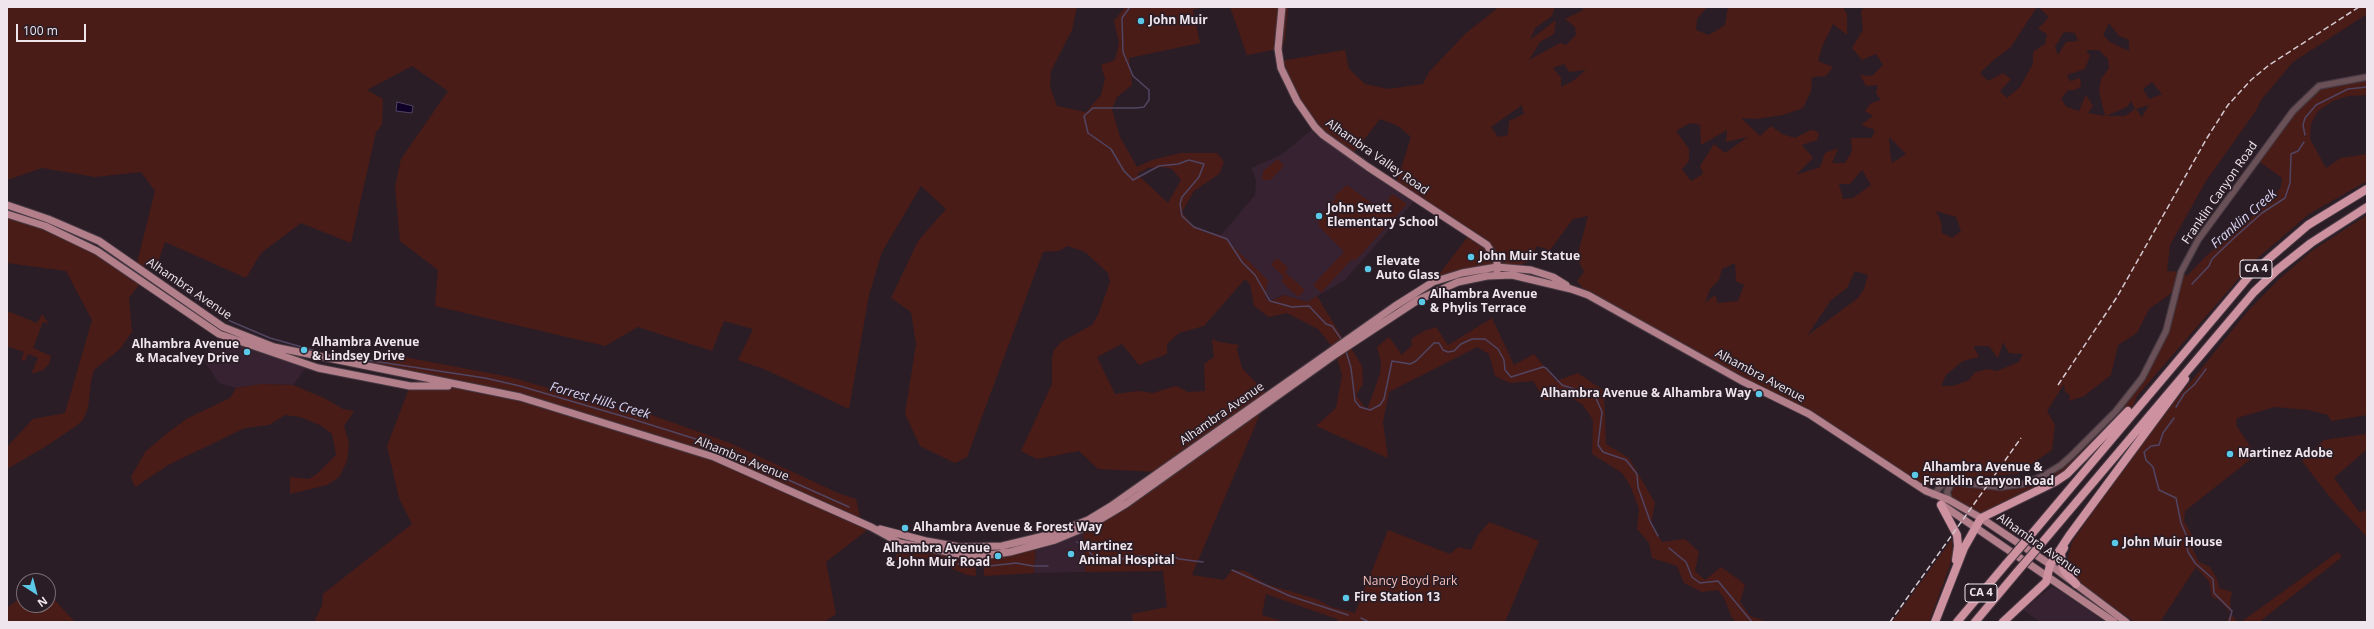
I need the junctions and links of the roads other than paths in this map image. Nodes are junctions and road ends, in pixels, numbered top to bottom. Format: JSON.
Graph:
{"nodes":[{"id":1,"x":1282,"y":7,"type":"edge"},
{"id":2,"x":2367,"y":78,"type":"edge"},
{"id":3,"x":2367,"y":189,"type":"edge"},
{"id":4,"x":7,"y":205,"type":"edge"},
{"id":5,"x":2367,"y":207,"type":"edge"},
{"id":6,"x":7,"y":214,"type":"edge"},
{"id":7,"x":1497,"y":267,"type":"junction"},
{"id":8,"x":1498,"y":276,"type":"junction"},
{"id":9,"x":1571,"y":289,"type":"junction"},
{"id":10,"x":2211,"y":341,"type":"junction"},
{"id":11,"x":1347,"y":344,"type":"junction"},
{"id":12,"x":2166,"y":374,"type":"junction"},
{"id":13,"x":462,"y":386,"type":"junction"},
{"id":14,"x":1952,"y":482,"type":"junction"},
{"id":15,"x":1933,"y":495,"type":"junction"},
{"id":16,"x":1949,"y":500,"type":"junction"},
{"id":17,"x":1942,"y":505,"type":"junction"},
{"id":18,"x":1981,"y":518,"type":"junction"},
{"id":19,"x":1975,"y":527,"type":"junction"},
{"id":20,"x":2069,"y":536,"type":"junction"},
{"id":21,"x":2050,"y":565,"type":"junction"},
{"id":22,"x":1953,"y":576,"type":"junction"},
{"id":23,"x":2047,"y":576,"type":"junction"},
{"id":24,"x":2076,"y":584,"type":"junction"},
{"id":25,"x":1935,"y":622,"type":"edge"},
{"id":26,"x":1957,"y":622,"type":"edge"},
{"id":27,"x":1975,"y":622,"type":"edge"},
{"id":28,"x":2002,"y":622,"type":"edge"},
{"id":29,"x":2114,"y":622,"type":"edge"},
{"id":30,"x":2126,"y":622,"type":"edge"}],
"edges":[{"from":1,"to":7,"type":"main road","name":"Alhambra Valley Road"},
{"from":2,"to":14,"type":"street","name":"Franklin Canyon Road"},
{"from":3,"to":12,"type":"highway","number":"CA 4"},
{"from":4,"to":13,"type":"main road","name":"Alhambra Avenue"},
{"from":5,"to":10,"type":"highway","number":"CA 4"},
{"from":6,"to":13,"type":"main road","name":"Alhambra Avenue"},
{"from":7,"to":8,"type":"main road","name":"Alhambra Valley Road"},
{"from":7,"to":9,"type":"main road","name":"Alhambra Avenue"},
{"from":7,"to":11,"type":"main road","name":"Alhambra Avenue"},
{"from":8,"to":9,"type":"main road","name":"Alhambra Avenue"},
{"from":8,"to":11,"type":"main road","name":"Alhambra Avenue"},
{"from":9,"to":15,"type":"main road","name":"Alhambra Avenue"},
{"from":10,"to":20,"type":"highway"},
{"from":10,"to":27,"type":"highway","number":"CA 4","bridge":true},
{"from":11,"to":13,"type":"main road","name":"Alhambra Avenue"},
{"from":12,"to":18,"type":"highway"},
{"from":12,"to":26,"type":"highway","number":"CA 4","bridge":true},
{"from":14,"to":15,"type":"street"},
{"from":14,"to":16,"type":"street"},
{"from":15,"to":16,"type":"main road","name":"Alhambra Avenue"},
{"from":15,"to":17,"type":"main road","name":"Alhambra Avenue"},
{"from":16,"to":18,"type":"main road","name":"Alhambra Avenue"},
{"from":17,"to":19,"type":"main road","name":"Alhambra Avenue"},
{"from":17,"to":22,"type":"highway"},
{"from":18,"to":19,"type":"highway"},
{"from":18,"to":21,"type":"main road","name":"Alhambra Avenue"},
{"from":19,"to":22,"type":"highway"},
{"from":19,"to":23,"type":"main road","name":"Alhambra Avenue"},
{"from":20,"to":21,"type":"highway"},
{"from":20,"to":24,"type":"highway"},
{"from":21,"to":23,"type":"highway"},
{"from":21,"to":24,"type":"main road","name":"Alhambra Avenue"},
{"from":22,"to":25,"type":"highway"},
{"from":23,"to":28,"type":"highway"},
{"from":23,"to":29,"type":"main road","name":"Alhambra Avenue"},
{"from":24,"to":30,"type":"main road","name":"Alhambra Avenue"}]}
